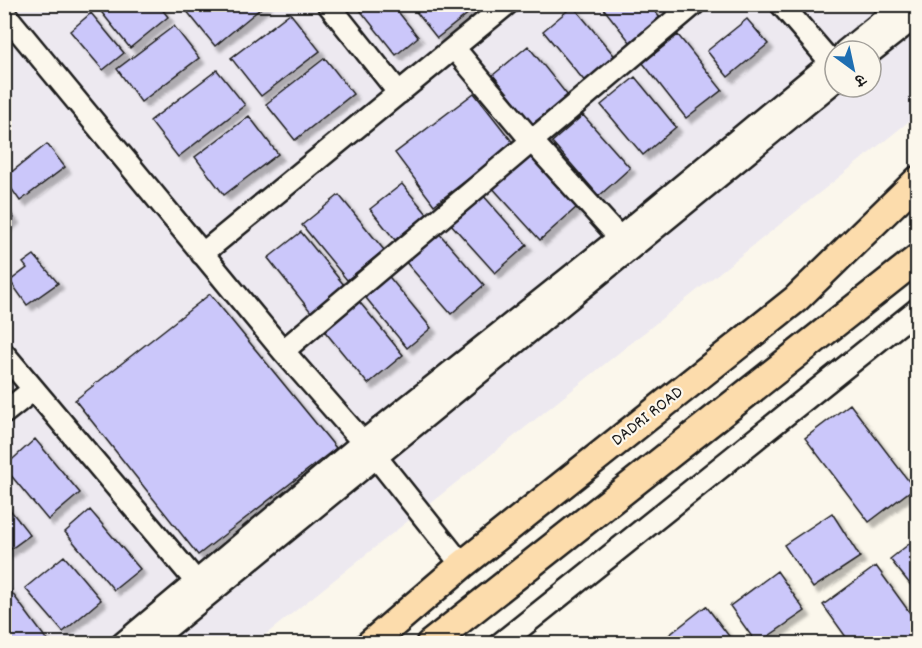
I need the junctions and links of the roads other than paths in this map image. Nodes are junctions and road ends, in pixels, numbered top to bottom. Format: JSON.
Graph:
{"nodes":[{"id":1,"x":328,"y":4,"type":"edge"},
{"id":2,"x":507,"y":4,"type":"edge"},
{"id":3,"x":694,"y":4,"type":"edge"},
{"id":4,"x":781,"y":4,"type":"edge"},
{"id":5,"x":903,"y":4,"type":"edge"},
{"id":6,"x":4,"y":13,"type":"edge"},
{"id":7,"x":918,"y":15,"type":"edge"},
{"id":8,"x":864,"y":39,"type":"edge"},
{"id":9,"x":883,"y":43,"type":"edge"},
{"id":10,"x":454,"y":48,"type":"junction"},
{"id":11,"x":823,"y":50,"type":"edge"},
{"id":12,"x":823,"y":75,"type":"edge"},
{"id":13,"x":399,"y":93,"type":"junction"},
{"id":14,"x":531,"y":140,"type":"junction"},
{"id":15,"x":918,"y":180,"type":"edge"},
{"id":16,"x":625,"y":244,"type":"junction"},
{"id":17,"x":202,"y":254,"type":"junction"},
{"id":18,"x":918,"y":258,"type":"edge"},
{"id":19,"x":918,"y":309,"type":"edge"},
{"id":20,"x":283,"y":351,"type":"junction"},
{"id":21,"x":4,"y":354,"type":"edge"},
{"id":22,"x":33,"y":390,"type":"junction"},
{"id":23,"x":4,"y":413,"type":"edge"},
{"id":24,"x":369,"y":450,"type":"junction"},
{"id":25,"x":462,"y":565,"type":"junction"},
{"id":26,"x":202,"y":589,"type":"junction"},
{"id":27,"x":122,"y":644,"type":"edge"},
{"id":28,"x":148,"y":644,"type":"edge"},
{"id":29,"x":369,"y":644,"type":"edge"},
{"id":30,"x":429,"y":644,"type":"edge"},
{"id":31,"x":500,"y":644,"type":"edge"}],
"edges":[{"from":1,"to":13,"type":"street"},
{"from":2,"to":10,"type":"street"},
{"from":3,"to":14,"type":"street"},
{"from":4,"to":11,"type":"street"},
{"from":5,"to":8,"type":"street"},
{"from":6,"to":17,"type":"street"},
{"from":7,"to":9,"type":"street"},
{"from":10,"to":13,"type":"street"},
{"from":10,"to":14,"type":"street"},
{"from":12,"to":16,"type":"street"},
{"from":13,"to":17,"type":"street"},
{"from":14,"to":16,"type":"street"},
{"from":14,"to":20,"type":"street"},
{"from":15,"to":25,"type":"main road","name":"DADRI ROAD"},
{"from":16,"to":24,"type":"street"},
{"from":17,"to":20,"type":"street"},
{"from":18,"to":30,"type":"main road"},
{"from":19,"to":31,"type":"street"},
{"from":20,"to":24,"type":"street"},
{"from":21,"to":22,"type":"street"},
{"from":22,"to":23,"type":"street"},
{"from":22,"to":26,"type":"street"},
{"from":24,"to":25,"type":"street"},
{"from":24,"to":26,"type":"street"},
{"from":25,"to":29,"type":"main road","name":"DADRI ROAD"},
{"from":26,"to":27,"type":"street"},
{"from":26,"to":28,"type":"street"}]}
